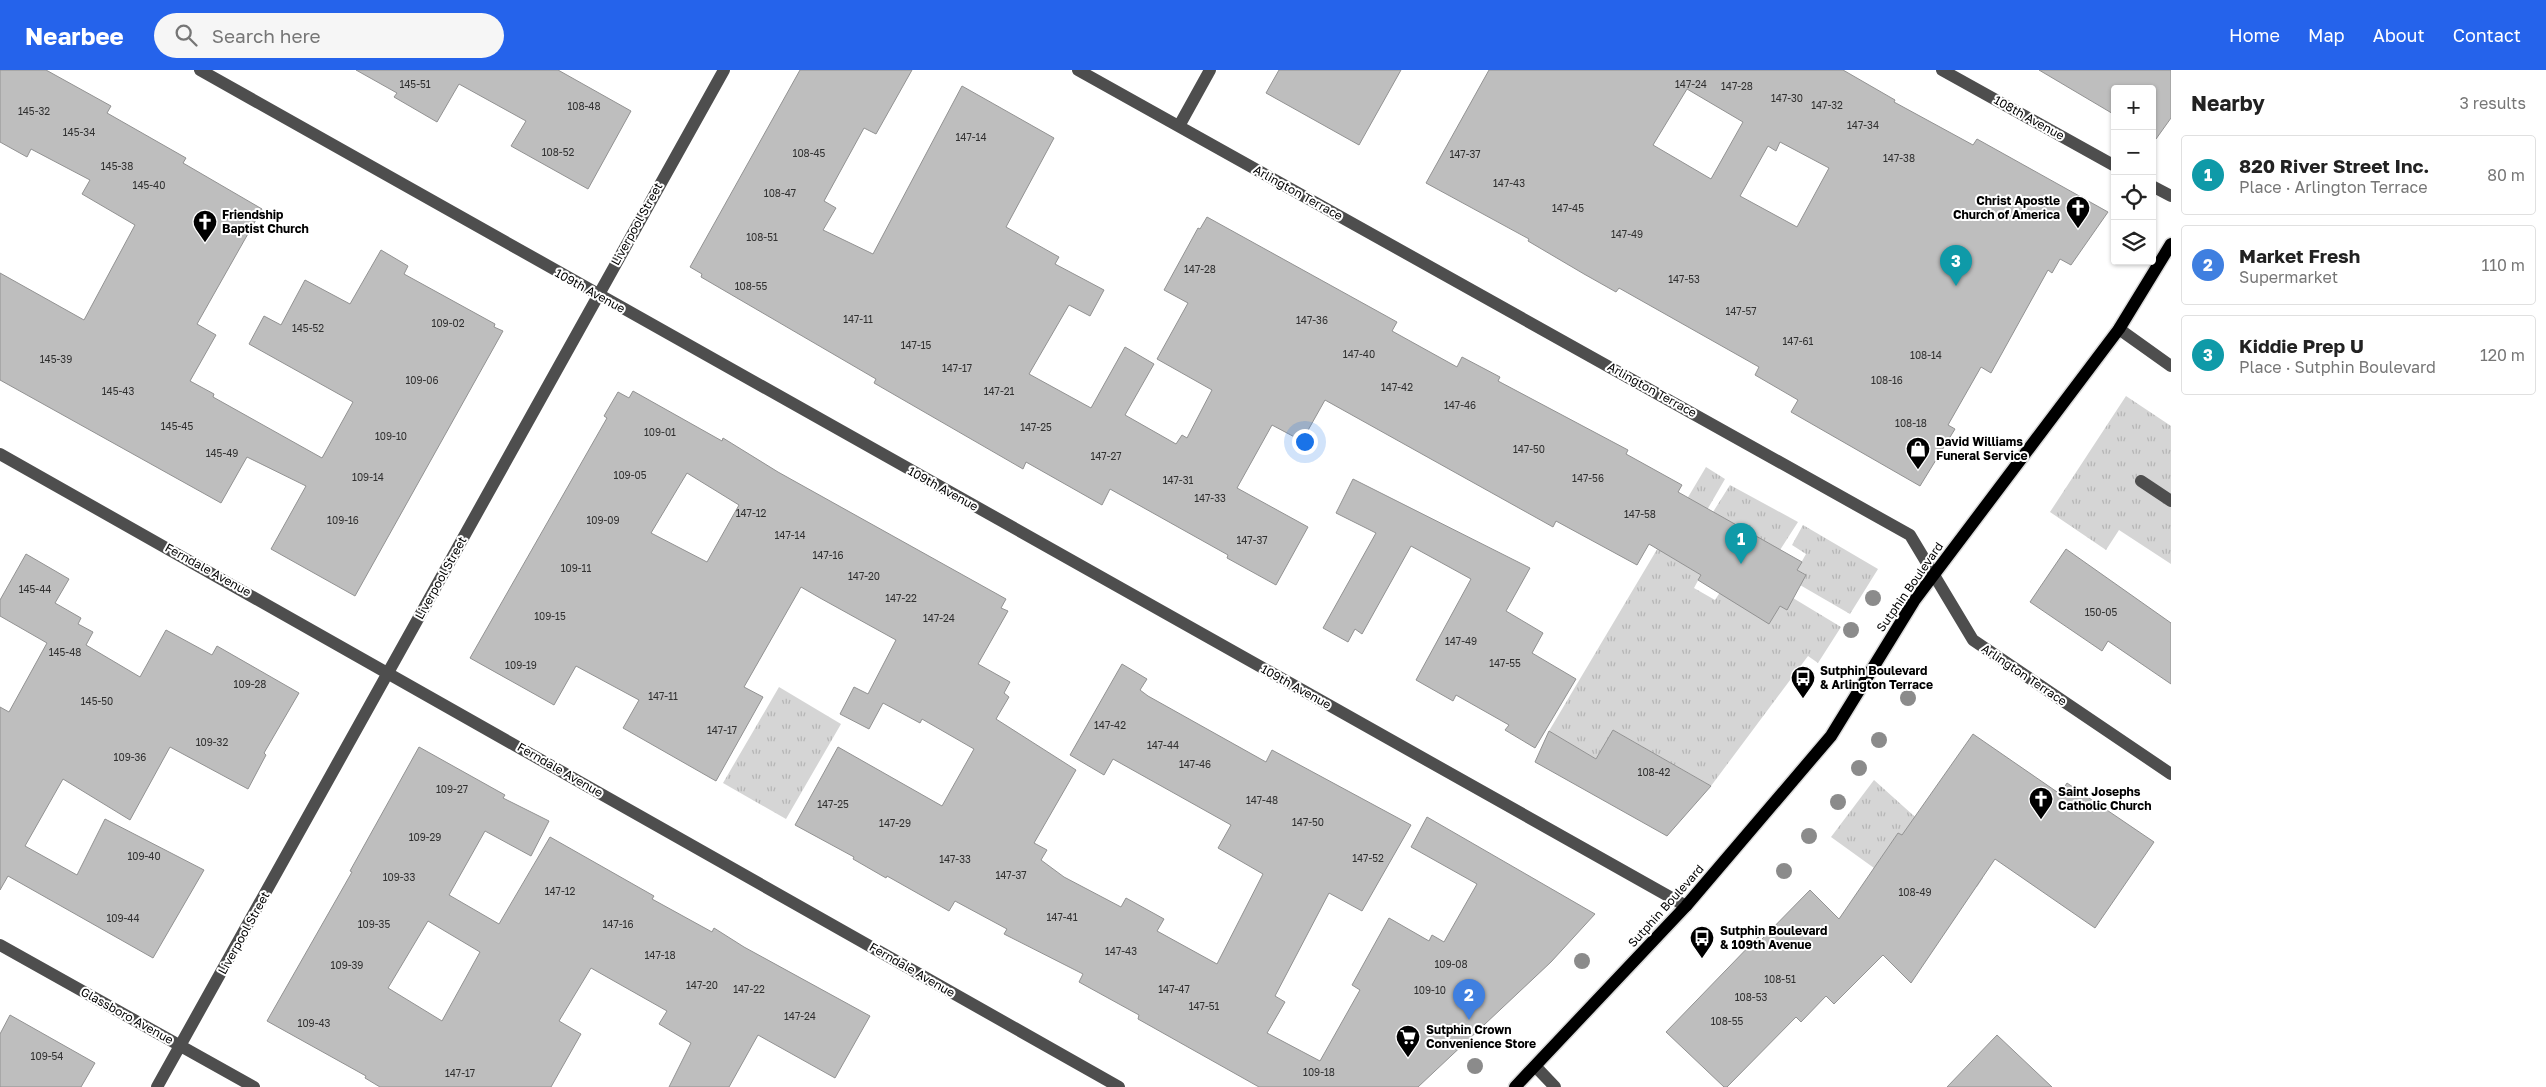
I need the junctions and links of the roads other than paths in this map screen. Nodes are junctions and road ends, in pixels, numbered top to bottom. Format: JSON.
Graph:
{"nodes":[{"id":1,"x":200,"y":70,"type":"edge"},
{"id":2,"x":724,"y":70,"type":"edge"},
{"id":3,"x":1078,"y":70,"type":"edge"},
{"id":4,"x":1210,"y":70,"type":"edge"},
{"id":5,"x":1942,"y":70,"type":"edge"},
{"id":6,"x":1178,"y":126,"type":"junction"},
{"id":7,"x":2111,"y":164,"type":"edge"},
{"id":8,"x":2156,"y":188,"type":"edge"},
{"id":9,"x":2171,"y":196,"type":"edge"},
{"id":10,"x":2171,"y":244,"type":"edge"},
{"id":11,"x":598,"y":295,"type":"junction"},
{"id":12,"x":2119,"y":329,"type":"junction"},
{"id":13,"x":2171,"y":366,"type":"edge"},
{"id":14,"x":0,"y":454,"type":"edge"},
{"id":15,"x":2141,"y":480,"type":"dead end"},
{"id":16,"x":2171,"y":501,"type":"edge"},
{"id":17,"x":1934,"y":574,"type":"junction"},
{"id":18,"x":388,"y":672,"type":"junction"},
{"id":19,"x":2171,"y":774,"type":"edge"},
{"id":20,"x":1686,"y":906,"type":"junction"},
{"id":21,"x":0,"y":945,"type":"edge"},
{"id":22,"x":181,"y":1046,"type":"junction"},
{"id":23,"x":1536,"y":1067,"type":"junction"},
{"id":24,"x":158,"y":1087,"type":"edge"},
{"id":25,"x":254,"y":1087,"type":"edge"},
{"id":26,"x":1119,"y":1087,"type":"edge"},
{"id":27,"x":1515,"y":1087,"type":"edge"},
{"id":28,"x":1555,"y":1087,"type":"edge"}],
"edges":[{"from":1,"to":11,"type":"street","name":"109th Avenue"},
{"from":2,"to":11,"type":"street","name":"Liverpool Street"},
{"from":3,"to":6,"type":"street","name":"Arlington Terrace"},
{"from":4,"to":6,"type":"street"},
{"from":5,"to":7,"type":"street","name":"108th Avenue"},
{"from":6,"to":17,"type":"street","name":"Arlington Terrace"},
{"from":8,"to":9,"type":"street"},
{"from":10,"to":12,"type":"main road","name":"Sutphin Boulevard"},
{"from":11,"to":18,"type":"street","name":"Liverpool Street"},
{"from":11,"to":20,"type":"street","name":"109th Avenue"},
{"from":12,"to":13,"type":"street"},
{"from":12,"to":17,"type":"main road","name":"Sutphin Boulevard"},
{"from":14,"to":18,"type":"street","name":"Ferndale Avenue"},
{"from":15,"to":16,"type":"street"},
{"from":17,"to":19,"type":"street","name":"Arlington Terrace"},
{"from":17,"to":20,"type":"main road","name":"Sutphin Boulevard"},
{"from":18,"to":22,"type":"street","name":"Liverpool Street"},
{"from":18,"to":26,"type":"street","name":"Ferndale Avenue"},
{"from":20,"to":23,"type":"main road","name":"Sutphin Boulevard"},
{"from":21,"to":22,"type":"street","name":"Glassboro Avenue"},
{"from":22,"to":24,"type":"street","name":"Liverpool Street"},
{"from":22,"to":25,"type":"street","name":"Glassboro Avenue"},
{"from":23,"to":27,"type":"main road","name":"Sutphin Boulevard"},
{"from":23,"to":28,"type":"street"}]}
